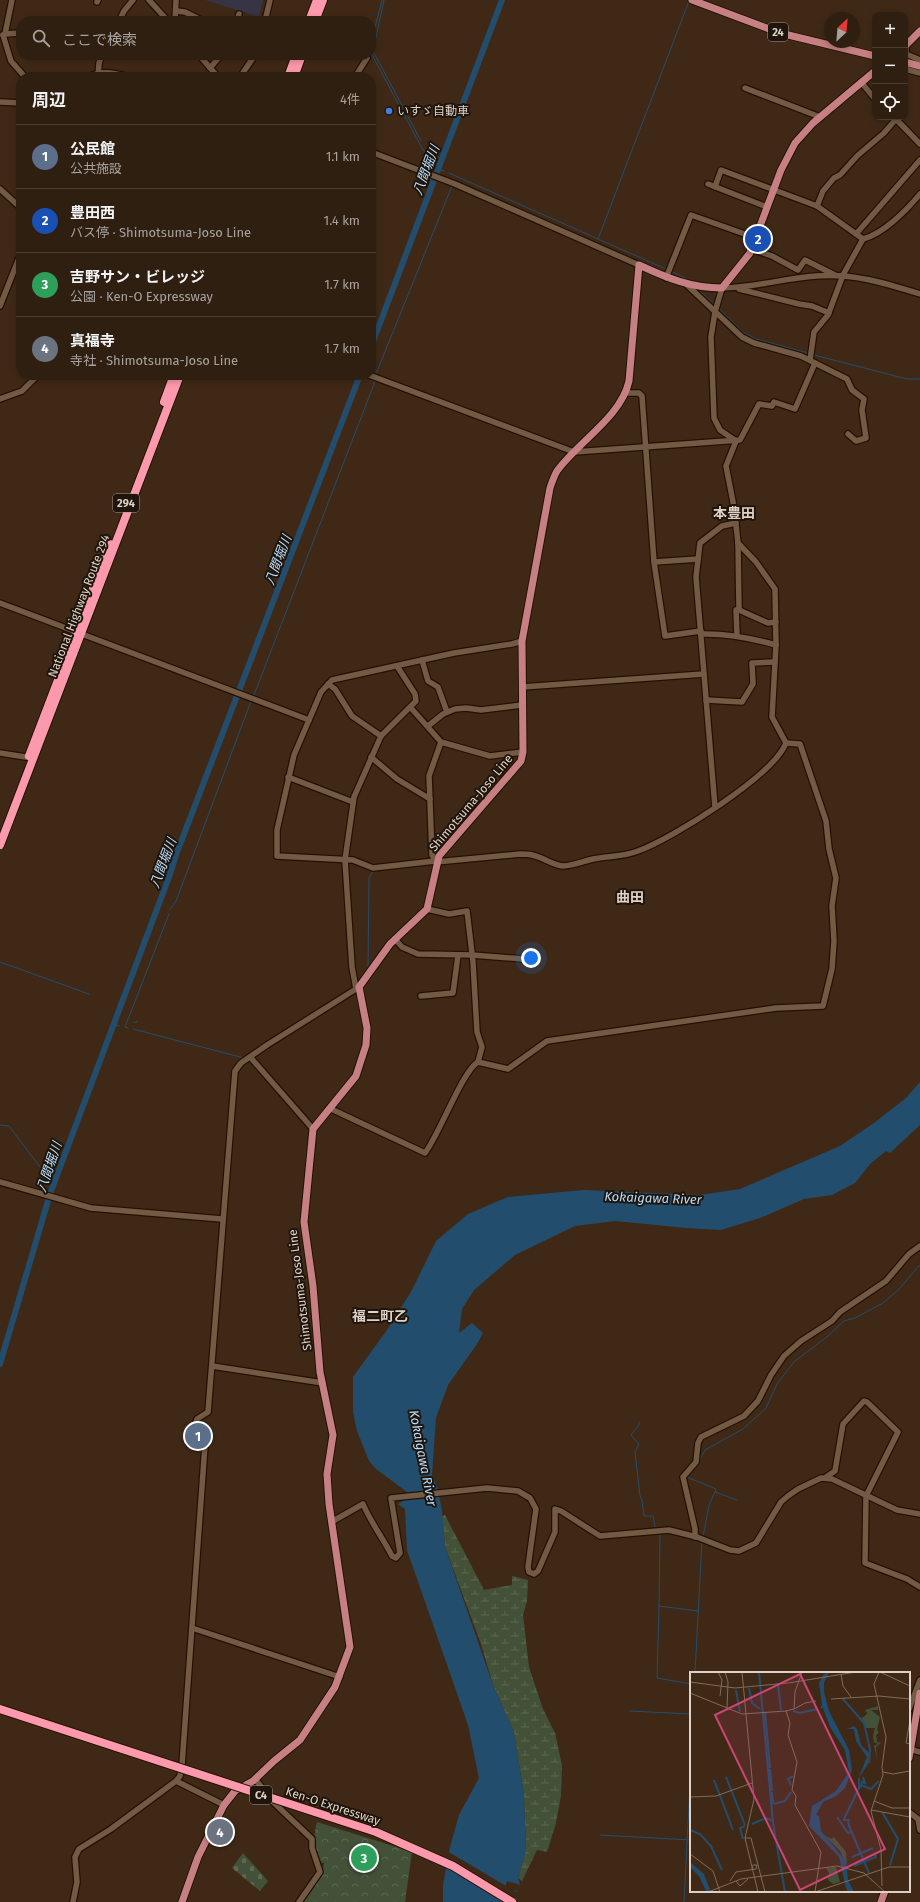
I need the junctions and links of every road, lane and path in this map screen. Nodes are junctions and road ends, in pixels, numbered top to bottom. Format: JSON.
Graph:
{"nodes":[{"id":1,"x":12,"y":0,"type":"edge"},
{"id":2,"x":133,"y":0,"type":"edge"},
{"id":3,"x":149,"y":0,"type":"edge"},
{"id":4,"x":176,"y":0,"type":"edge"},
{"id":5,"x":270,"y":0,"type":"edge"},
{"id":6,"x":317,"y":0,"type":"edge"},
{"id":7,"x":323,"y":0,"type":"edge"},
{"id":8,"x":692,"y":0,"type":"edge"},
{"id":9,"x":176,"y":11,"type":"junction"},
{"id":10,"x":122,"y":16,"type":"edge"},
{"id":11,"x":163,"y":16,"type":"edge"},
{"id":12,"x":176,"y":16,"type":"edge"},
{"id":13,"x":193,"y":16,"type":"edge"},
{"id":14,"x":266,"y":16,"type":"edge"},
{"id":15,"x":311,"y":16,"type":"edge"},
{"id":16,"x":317,"y":16,"type":"edge"},
{"id":17,"x":920,"y":30,"type":"edge"},
{"id":18,"x":16,"y":33,"type":"edge"},
{"id":19,"x":3,"y":34,"type":"edge"},
{"id":20,"x":908,"y":43,"type":"edge"},
{"id":21,"x":906,"y":48,"type":"edge"},
{"id":22,"x":872,"y":55,"type":"edge"},
{"id":23,"x":100,"y":60,"type":"edge"},
{"id":24,"x":203,"y":60,"type":"edge"},
{"id":25,"x":217,"y":60,"type":"edge"},
{"id":26,"x":252,"y":60,"type":"edge"},
{"id":27,"x":294,"y":60,"type":"edge"},
{"id":28,"x":300,"y":60,"type":"edge"},
{"id":29,"x":366,"y":60,"type":"edge"},
{"id":30,"x":920,"y":60,"type":"edge"},
{"id":31,"x":908,"y":63,"type":"edge"},
{"id":32,"x":920,"y":66,"type":"edge"},
{"id":33,"x":210,"y":68,"type":"junction"},
{"id":34,"x":908,"y":70,"type":"edge"},
{"id":35,"x":21,"y":72,"type":"edge"},
{"id":36,"x":98,"y":72,"type":"edge"},
{"id":37,"x":214,"y":72,"type":"edge"},
{"id":38,"x":243,"y":72,"type":"edge"},
{"id":39,"x":290,"y":72,"type":"edge"},
{"id":40,"x":296,"y":72,"type":"edge"},
{"id":41,"x":358,"y":72,"type":"edge"},
{"id":42,"x":872,"y":73,"type":"edge"},
{"id":43,"x":920,"y":73,"type":"edge"},
{"id":44,"x":860,"y":82,"type":"junction"},
{"id":45,"x":745,"y":88,"type":"dead end"},
{"id":46,"x":872,"y":96,"type":"edge"},
{"id":47,"x":0,"y":102,"type":"edge"},
{"id":48,"x":16,"y":103,"type":"edge"},
{"id":49,"x":820,"y":118,"type":"junction"},
{"id":50,"x":894,"y":120,"type":"edge"},
{"id":51,"x":897,"y":120,"type":"edge"},
{"id":52,"x":920,"y":144,"type":"edge"},
{"id":53,"x":376,"y":154,"type":"edge"},
{"id":54,"x":920,"y":160,"type":"edge"},
{"id":55,"x":708,"y":184,"type":"dead end"},
{"id":56,"x":715,"y":187,"type":"junction"},
{"id":57,"x":0,"y":189,"type":"edge"},
{"id":58,"x":774,"y":189,"type":"junction"},
{"id":59,"x":920,"y":194,"type":"edge"},
{"id":60,"x":16,"y":203,"type":"edge"},
{"id":61,"x":817,"y":206,"type":"junction"},
{"id":62,"x":767,"y":207,"type":"junction"},
{"id":63,"x":856,"y":234,"type":"junction"},
{"id":64,"x":756,"y":238,"type":"junction"},
{"id":65,"x":863,"y":239,"type":"junction"},
{"id":66,"x":752,"y":249,"type":"junction"},
{"id":67,"x":639,"y":265,"type":"junction"},
{"id":68,"x":16,"y":266,"type":"edge"},
{"id":69,"x":668,"y":273,"type":"junction"},
{"id":70,"x":839,"y":275,"type":"junction"},
{"id":71,"x":687,"y":285,"type":"junction"},
{"id":72,"x":722,"y":288,"type":"junction"},
{"id":73,"x":738,"y":288,"type":"junction"},
{"id":74,"x":920,"y":294,"type":"edge"},
{"id":75,"x":0,"y":306,"type":"edge"},
{"id":76,"x":715,"y":311,"type":"junction"},
{"id":77,"x":829,"y":313,"type":"junction"},
{"id":78,"x":812,"y":360,"type":"junction"},
{"id":79,"x":376,"y":378,"type":"edge"},
{"id":80,"x":33,"y":380,"type":"edge"},
{"id":81,"x":172,"y":380,"type":"edge"},
{"id":82,"x":178,"y":380,"type":"edge"},
{"id":83,"x":626,"y":393,"type":"junction"},
{"id":84,"x":0,"y":399,"type":"edge"},
{"id":85,"x":848,"y":434,"type":"dead end"},
{"id":86,"x":736,"y":441,"type":"junction"},
{"id":87,"x":645,"y":447,"type":"junction"},
{"id":88,"x":574,"y":452,"type":"junction"},
{"id":89,"x":736,"y":522,"type":"junction"},
{"id":90,"x":738,"y":544,"type":"junction"},
{"id":91,"x":698,"y":559,"type":"junction"},
{"id":92,"x":654,"y":562,"type":"junction"},
{"id":93,"x":0,"y":603,"type":"edge"},
{"id":94,"x":739,"y":610,"type":"junction"},
{"id":95,"x":776,"y":622,"type":"junction"},
{"id":96,"x":79,"y":632,"type":"junction"},
{"id":97,"x":701,"y":633,"type":"junction"},
{"id":98,"x":737,"y":636,"type":"junction"},
{"id":99,"x":522,"y":641,"type":"junction"},
{"id":100,"x":776,"y":645,"type":"junction"},
{"id":101,"x":422,"y":660,"type":"junction"},
{"id":102,"x":775,"y":662,"type":"junction"},
{"id":103,"x":397,"y":666,"type":"junction"},
{"id":104,"x":704,"y":674,"type":"junction"},
{"id":105,"x":328,"y":684,"type":"junction"},
{"id":106,"x":522,"y":687,"type":"junction"},
{"id":107,"x":706,"y":700,"type":"junction"},
{"id":108,"x":522,"y":705,"type":"junction"},
{"id":109,"x":411,"y":708,"type":"junction"},
{"id":110,"x":447,"y":712,"type":"junction"},
{"id":111,"x":309,"y":720,"type":"junction"},
{"id":112,"x":428,"y":726,"type":"junction"},
{"id":113,"x":381,"y":736,"type":"junction"},
{"id":114,"x":441,"y":742,"type":"junction"},
{"id":115,"x":786,"y":743,"type":"junction"},
{"id":116,"x":523,"y":752,"type":"junction"},
{"id":117,"x":0,"y":753,"type":"edge"},
{"id":118,"x":371,"y":757,"type":"junction"},
{"id":119,"x":32,"y":758,"type":"junction"},
{"id":120,"x":288,"y":777,"type":"junction"},
{"id":121,"x":430,"y":799,"type":"junction"},
{"id":122,"x":353,"y":802,"type":"junction"},
{"id":123,"x":715,"y":807,"type":"junction"},
{"id":124,"x":0,"y":833,"type":"edge"},
{"id":125,"x":0,"y":845,"type":"edge"},
{"id":126,"x":346,"y":860,"type":"junction"},
{"id":127,"x":435,"y":862,"type":"junction"},
{"id":128,"x":427,"y":909,"type":"junction"},
{"id":129,"x":395,"y":938,"type":"junction"},
{"id":130,"x":458,"y":955,"type":"junction"},
{"id":131,"x":472,"y":955,"type":"junction"},
{"id":132,"x":536,"y":960,"type":"dead end"},
{"id":133,"x":358,"y":989,"type":"junction"},
{"id":134,"x":421,"y":996,"type":"dead end"},
{"id":135,"x":250,"y":1058,"type":"junction"},
{"id":136,"x":478,"y":1062,"type":"junction"},
{"id":137,"x":329,"y":1108,"type":"junction"},
{"id":138,"x":313,"y":1129,"type":"junction"},
{"id":139,"x":0,"y":1182,"type":"edge"},
{"id":140,"x":222,"y":1219,"type":"junction"},
{"id":141,"x":920,"y":1246,"type":"edge"},
{"id":142,"x":212,"y":1366,"type":"junction"},
{"id":143,"x":323,"y":1383,"type":"junction"},
{"id":144,"x":826,"y":1478,"type":"junction"},
{"id":145,"x":866,"y":1496,"type":"junction"},
{"id":146,"x":920,"y":1514,"type":"edge"},
{"id":147,"x":333,"y":1520,"type":"junction"},
{"id":148,"x":694,"y":1537,"type":"junction"},
{"id":149,"x":920,"y":1587,"type":"edge"},
{"id":150,"x":192,"y":1628,"type":"junction"},
{"id":151,"x":340,"y":1677,"type":"junction"},
{"id":152,"x":920,"y":1680,"type":"edge"},
{"id":153,"x":920,"y":1693,"type":"edge"},
{"id":154,"x":910,"y":1706,"type":"edge"},
{"id":155,"x":0,"y":1709,"type":"edge"},
{"id":156,"x":918,"y":1717,"type":"edge"},
{"id":157,"x":911,"y":1731,"type":"edge"},
{"id":158,"x":910,"y":1750,"type":"joint"},
{"id":159,"x":920,"y":1752,"type":"edge"},
{"id":160,"x":256,"y":1780,"type":"junction"},
{"id":161,"x":176,"y":1781,"type":"junction"},
{"id":162,"x":224,"y":1805,"type":"junction"},
{"id":163,"x":910,"y":1813,"type":"edge"},
{"id":164,"x":920,"y":1830,"type":"edge"},
{"id":165,"x":73,"y":1902,"type":"edge"},
{"id":166,"x":182,"y":1902,"type":"edge"},
{"id":167,"x":299,"y":1902,"type":"edge"},
{"id":168,"x":512,"y":1902,"type":"edge"}],
"edges":[{"from":1,"to":19,"type":"street"},
{"from":2,"to":10,"type":"street"},
{"from":3,"to":11,"type":"street"},
{"from":4,"to":9,"type":"street"},
{"from":5,"to":14,"type":"street"},
{"from":6,"to":15,"type":"highway"},
{"from":7,"to":16,"type":"highway"},
{"from":8,"to":22,"type":"main road","number":"24"},
{"from":9,"to":12,"type":"street"},
{"from":9,"to":13,"type":"street"},
{"from":17,"to":20,"type":"main road"},
{"from":18,"to":19,"type":"street"},
{"from":19,"to":35,"type":"street"},
{"from":21,"to":30,"type":"street"},
{"from":23,"to":36,"type":"street"},
{"from":24,"to":33,"type":"street"},
{"from":25,"to":33,"type":"street"},
{"from":26,"to":38,"type":"street"},
{"from":27,"to":39,"type":"highway"},
{"from":28,"to":40,"type":"highway"},
{"from":29,"to":41,"type":"street"},
{"from":31,"to":32,"type":"main road"},
{"from":33,"to":37,"type":"street"},
{"from":34,"to":43,"type":"street"},
{"from":42,"to":44,"type":"main road"},
{"from":44,"to":46,"type":"street"},
{"from":44,"to":49,"type":"main road"},
{"from":45,"to":49,"type":"street"},
{"from":47,"to":48,"type":"street"},
{"from":49,"to":58,"type":"main road"},
{"from":50,"to":61,"type":"street"},
{"from":51,"to":52,"type":"street"},
{"from":53,"to":67,"type":"street"},
{"from":54,"to":63,"type":"street"},
{"from":55,"to":56,"type":"street"},
{"from":56,"to":58,"type":"street"},
{"from":56,"to":62,"type":"street"},
{"from":57,"to":60,"type":"street"},
{"from":58,"to":61,"type":"street"},
{"from":58,"to":62,"type":"main road"},
{"from":59,"to":65,"type":"street"},
{"from":61,"to":63,"type":"street"},
{"from":62,"to":64,"type":"main road"},
{"from":63,"to":65,"type":"street"},
{"from":64,"to":66,"type":"main road"},
{"from":64,"to":69,"type":"street"},
{"from":65,"to":70,"type":"street"},
{"from":66,"to":70,"type":"street"},
{"from":66,"to":72,"type":"main road"},
{"from":67,"to":69,"type":"main road"},
{"from":67,"to":83,"type":"main road","name":"Shimotsuma-Joso Line"},
{"from":68,"to":75,"type":"street"},
{"from":69,"to":71,"type":"main road"},
{"from":70,"to":73,"type":"street"},
{"from":70,"to":74,"type":"street"},
{"from":70,"to":77,"type":"street"},
{"from":71,"to":72,"type":"main road"},
{"from":71,"to":76,"type":"street"},
{"from":72,"to":73,"type":"street"},
{"from":72,"to":76,"type":"street"},
{"from":73,"to":77,"type":"street"},
{"from":76,"to":78,"type":"street"},
{"from":76,"to":86,"type":"street"},
{"from":77,"to":78,"type":"street"},
{"from":78,"to":85,"type":"street"},
{"from":78,"to":86,"type":"street"},
{"from":79,"to":88,"type":"street"},
{"from":80,"to":84,"type":"street"},
{"from":81,"to":96,"type":"highway","name":"National Highway Route 294","number":"294"},
{"from":82,"to":96,"type":"highway","name":"National Highway Route 294","number":"294"},
{"from":83,"to":87,"type":"street"},
{"from":83,"to":88,"type":"main road","name":"Shimotsuma-Joso Line"},
{"from":86,"to":87,"type":"street"},
{"from":86,"to":89,"type":"street"},
{"from":87,"to":88,"type":"street"},
{"from":87,"to":92,"type":"street"},
{"from":88,"to":99,"type":"main road","name":"Shimotsuma-Joso Line"},
{"from":89,"to":90,"type":"street"},
{"from":89,"to":91,"type":"street"},
{"from":90,"to":94,"type":"street"},
{"from":90,"to":95,"type":"street"},
{"from":91,"to":92,"type":"street"},
{"from":91,"to":97,"type":"street"},
{"from":92,"to":97,"type":"street"},
{"from":93,"to":96,"type":"street"},
{"from":94,"to":95,"type":"street"},
{"from":94,"to":98,"type":"street"},
{"from":95,"to":100,"type":"street"},
{"from":96,"to":111,"type":"street"},
{"from":96,"to":119,"type":"highway","name":"National Highway Route 294","number":"294"},
{"from":97,"to":98,"type":"street"},
{"from":97,"to":104,"type":"street"},
{"from":98,"to":100,"type":"street"},
{"from":99,"to":101,"type":"street"},
{"from":99,"to":106,"type":"main road","name":"Shimotsuma-Joso Line"},
{"from":100,"to":102,"type":"street"},
{"from":101,"to":103,"type":"street"},
{"from":101,"to":110,"type":"street"},
{"from":102,"to":107,"type":"street"},
{"from":102,"to":115,"type":"street"},
{"from":103,"to":105,"type":"street"},
{"from":103,"to":109,"type":"street"},
{"from":104,"to":106,"type":"street"},
{"from":104,"to":107,"type":"street"},
{"from":105,"to":111,"type":"street"},
{"from":105,"to":113,"type":"street"},
{"from":106,"to":108,"type":"main road","name":"Shimotsuma-Joso Line"},
{"from":107,"to":123,"type":"street"},
{"from":108,"to":110,"type":"street"},
{"from":108,"to":116,"type":"main road","name":"Shimotsuma-Joso Line"},
{"from":109,"to":112,"type":"street"},
{"from":109,"to":113,"type":"street"},
{"from":110,"to":112,"type":"street"},
{"from":111,"to":120,"type":"street"},
{"from":112,"to":114,"type":"street"},
{"from":113,"to":118,"type":"street"},
{"from":114,"to":116,"type":"street"},
{"from":114,"to":121,"type":"street"},
{"from":115,"to":123,"type":"street"},
{"from":115,"to":136,"type":"street"},
{"from":116,"to":127,"type":"main road","name":"Shimotsuma-Joso Line"},
{"from":117,"to":119,"type":"street"},
{"from":118,"to":121,"type":"street"},
{"from":118,"to":122,"type":"street"},
{"from":119,"to":124,"type":"highway","name":"National Highway Route 294","number":"294"},
{"from":119,"to":125,"type":"highway","name":"National Highway Route 294","number":"294"},
{"from":120,"to":122,"type":"street"},
{"from":120,"to":126,"type":"street"},
{"from":121,"to":127,"type":"street"},
{"from":122,"to":126,"type":"street"},
{"from":123,"to":127,"type":"street"},
{"from":126,"to":127,"type":"street"},
{"from":126,"to":133,"type":"street"},
{"from":127,"to":128,"type":"main road","name":"Shimotsuma-Joso Line"},
{"from":128,"to":129,"type":"main road"},
{"from":128,"to":131,"type":"street"},
{"from":129,"to":130,"type":"street"},
{"from":129,"to":133,"type":"main road"},
{"from":130,"to":131,"type":"street"},
{"from":130,"to":134,"type":"street"},
{"from":131,"to":132,"type":"street"},
{"from":131,"to":136,"type":"street"},
{"from":133,"to":135,"type":"street"},
{"from":133,"to":137,"type":"main road"},
{"from":135,"to":138,"type":"street"},
{"from":135,"to":140,"type":"street"},
{"from":136,"to":137,"type":"street"},
{"from":137,"to":138,"type":"main road"},
{"from":138,"to":143,"type":"main road","name":"Shimotsuma-Joso Line"},
{"from":139,"to":140,"type":"street"},
{"from":140,"to":142,"type":"street"},
{"from":141,"to":148,"type":"street"},
{"from":142,"to":143,"type":"street"},
{"from":142,"to":150,"type":"street"},
{"from":143,"to":147,"type":"main road","name":"Shimotsuma-Joso Line"},
{"from":144,"to":145,"type":"street"},
{"from":144,"to":145,"type":"street"},
{"from":144,"to":148,"type":"street"},
{"from":145,"to":146,"type":"street"},
{"from":145,"to":149,"type":"street"},
{"from":147,"to":148,"type":"street"},
{"from":147,"to":151,"type":"main road","name":"Shimotsuma-Joso Line"},
{"from":150,"to":151,"type":"street"},
{"from":150,"to":161,"type":"street"},
{"from":151,"to":160,"type":"main road","name":"Shimotsuma-Joso Line"},
{"from":152,"to":154,"type":"street"},
{"from":153,"to":156,"type":"main road"},
{"from":155,"to":168,"type":"highway","name":"Ken-O Expressway","number":"C4","bridge":true},
{"from":156,"to":157,"type":"main road"},
{"from":157,"to":158,"type":"main road"},
{"from":158,"to":159,"type":"street"},
{"from":160,"to":162,"type":"main road","name":"Shimotsuma-Joso Line"},
{"from":160,"to":167,"type":"street"},
{"from":161,"to":162,"type":"street"},
{"from":161,"to":165,"type":"street"},
{"from":162,"to":166,"type":"main road","name":"Shimotsuma-Joso Line"},
{"from":163,"to":164,"type":"street"}]}
